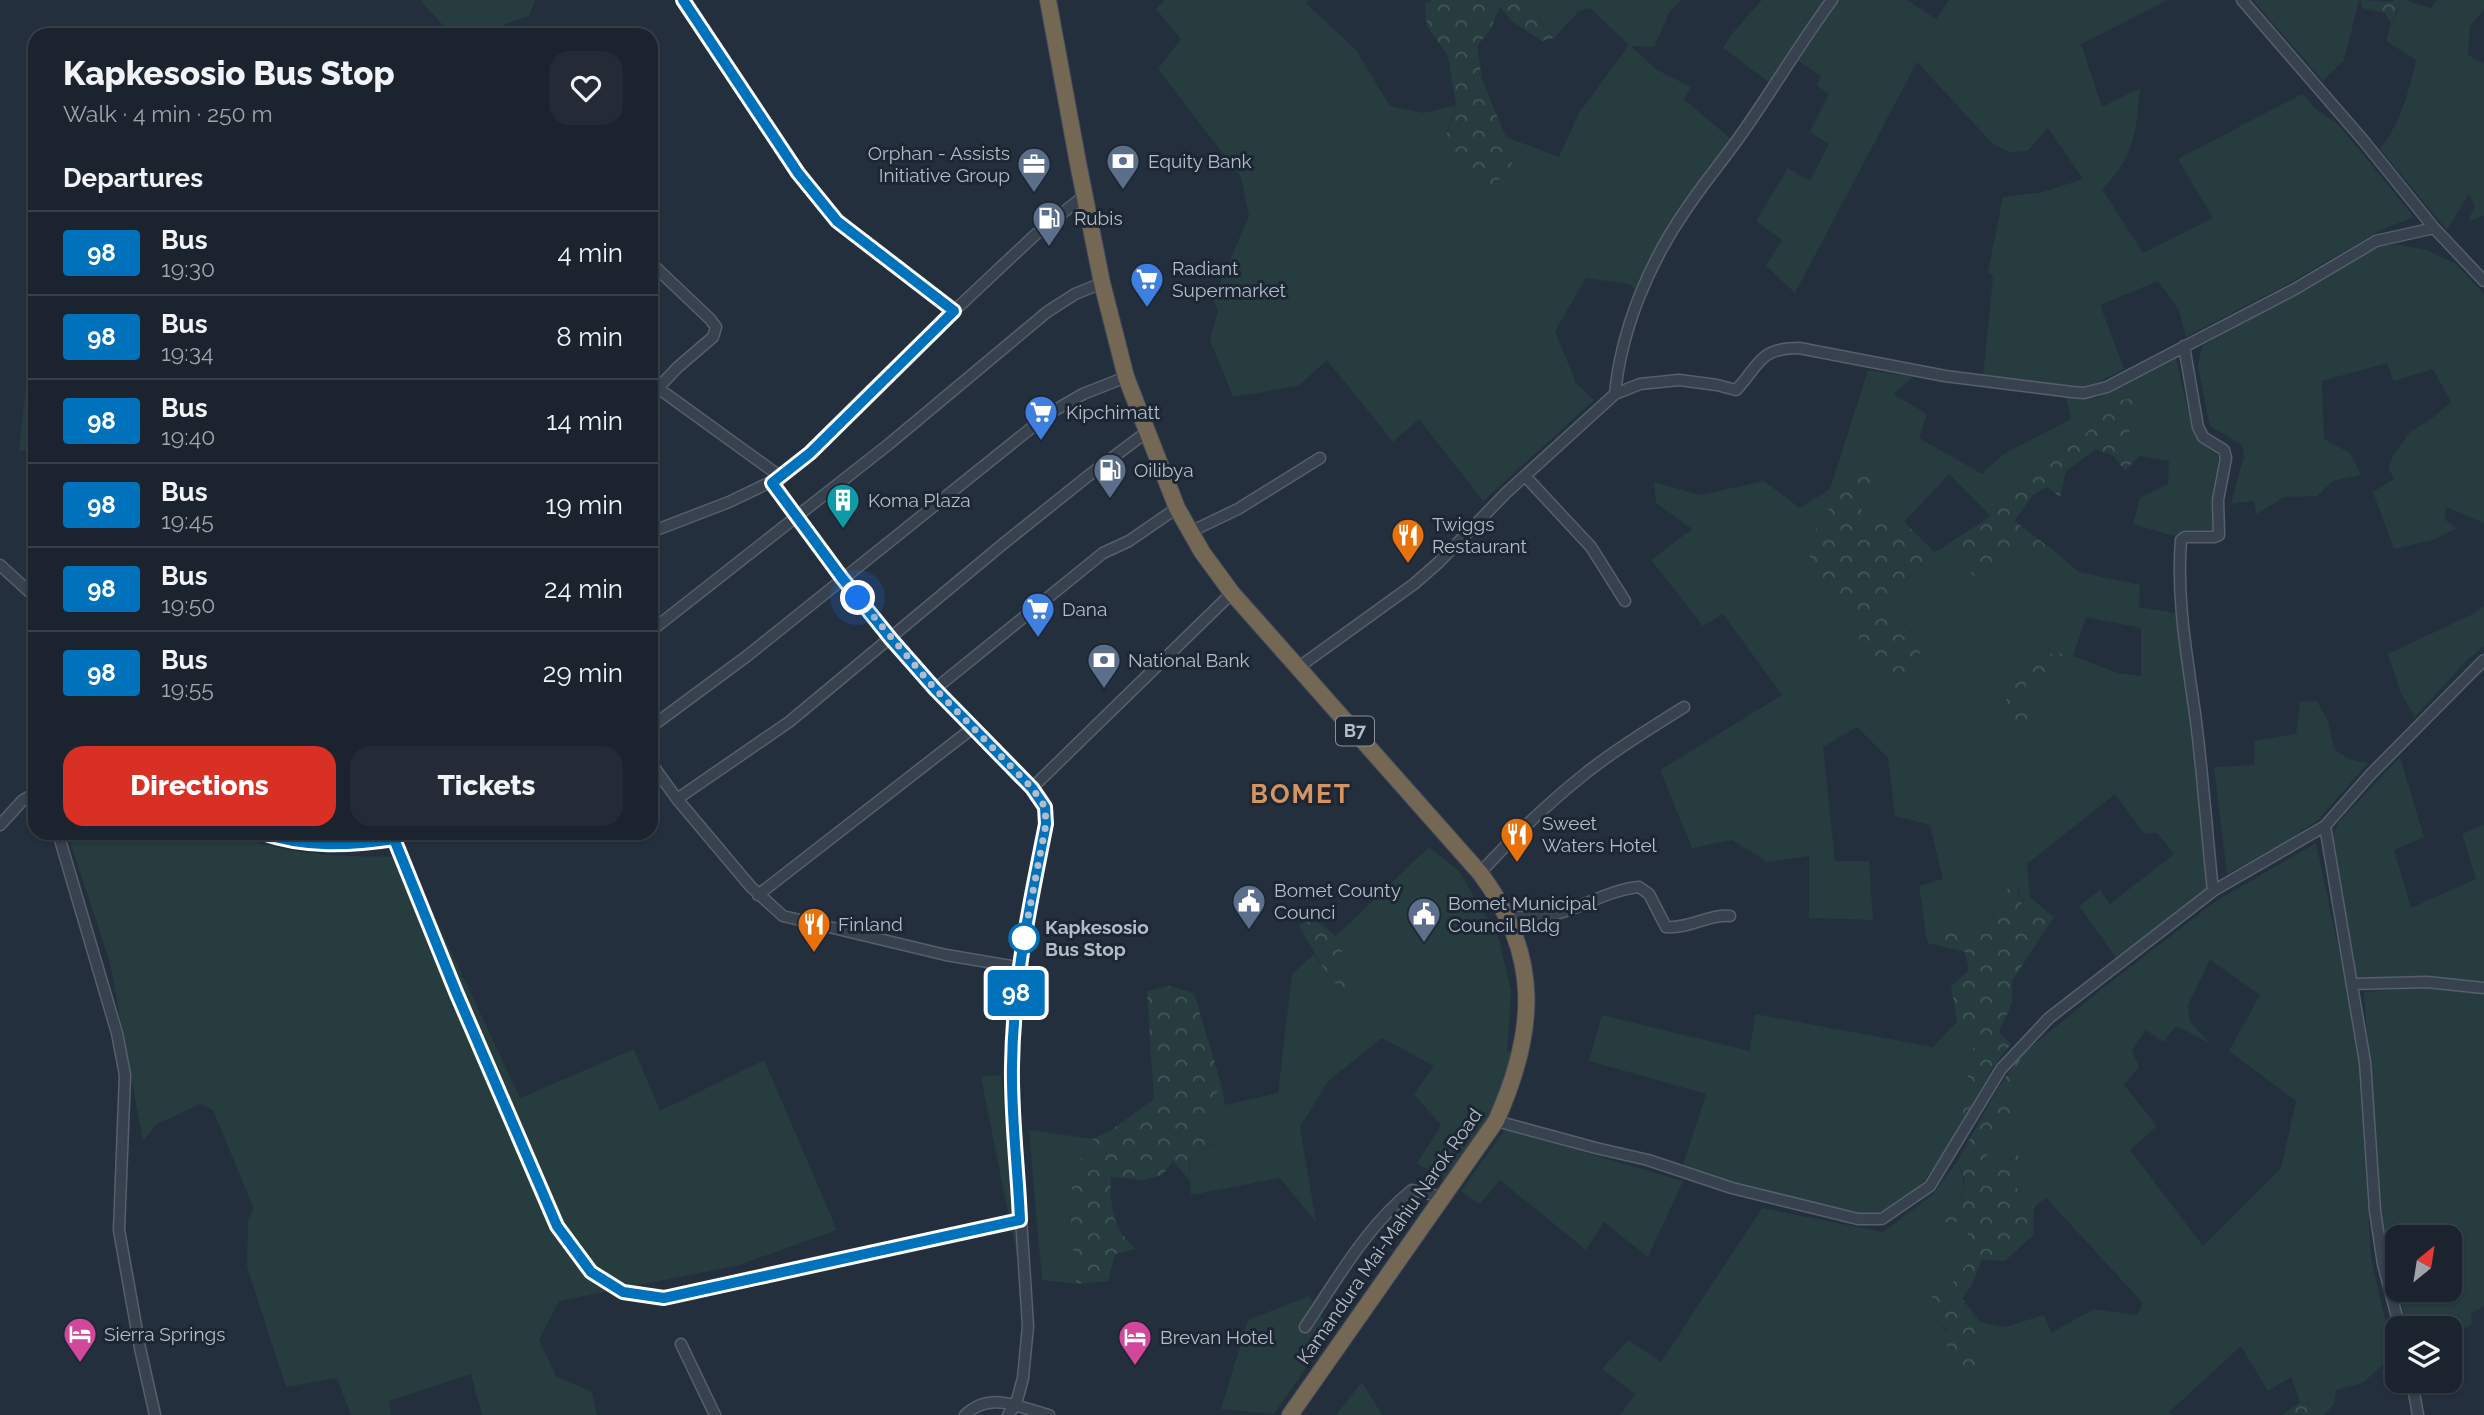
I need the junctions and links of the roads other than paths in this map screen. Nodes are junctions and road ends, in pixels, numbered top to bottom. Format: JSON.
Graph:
{"nodes":[{"id":1,"x":683,"y":0,"type":"edge"},
{"id":2,"x":1048,"y":0,"type":"edge"},
{"id":3,"x":1832,"y":0,"type":"edge"},
{"id":4,"x":2242,"y":0,"type":"edge"},
{"id":5,"x":1085,"y":195,"type":"junction"},
{"id":6,"x":2434,"y":228,"type":"junction"},
{"id":7,"x":658,"y":270,"type":"edge"},
{"id":8,"x":2484,"y":281,"type":"edge"},
{"id":9,"x":1102,"y":283,"type":"junction"},
{"id":10,"x":954,"y":311,"type":"junction"},
{"id":11,"x":2184,"y":346,"type":"junction"},
{"id":12,"x":1126,"y":377,"type":"junction"},
{"id":13,"x":658,"y":383,"type":"edge"},
{"id":14,"x":658,"y":389,"type":"edge"},
{"id":15,"x":1615,"y":394,"type":"junction"},
{"id":16,"x":1148,"y":431,"type":"junction"},
{"id":17,"x":1320,"y":458,"type":"dead end"},
{"id":18,"x":1525,"y":476,"type":"junction"},
{"id":19,"x":776,"y":480,"type":"junction"},
{"id":20,"x":1177,"y":508,"type":"junction"},
{"id":21,"x":796,"y":515,"type":"junction"},
{"id":22,"x":658,"y":529,"type":"edge"},
{"id":23,"x":1190,"y":532,"type":"junction"},
{"id":24,"x":0,"y":565,"type":"edge"},
{"id":25,"x":842,"y":578,"type":"junction"},
{"id":26,"x":28,"y":591,"type":"edge"},
{"id":27,"x":1232,"y":593,"type":"junction"},
{"id":28,"x":1625,"y":601,"type":"dead end"},
{"id":29,"x":658,"y":625,"type":"edge"},
{"id":30,"x":891,"y":639,"type":"junction"},
{"id":31,"x":2484,"y":660,"type":"edge"},
{"id":32,"x":1299,"y":667,"type":"junction"},
{"id":33,"x":935,"y":689,"type":"junction"},
{"id":34,"x":1684,"y":707,"type":"dead end"},
{"id":35,"x":658,"y":722,"type":"edge"},
{"id":36,"x":974,"y":727,"type":"junction"},
{"id":37,"x":658,"y":773,"type":"edge"},
{"id":38,"x":1032,"y":788,"type":"junction"},
{"id":39,"x":28,"y":797,"type":"edge"},
{"id":40,"x":677,"y":799,"type":"junction"},
{"id":41,"x":0,"y":825,"type":"edge"},
{"id":42,"x":2325,"y":826,"type":"junction"},
{"id":43,"x":60,"y":840,"type":"edge"},
{"id":44,"x":286,"y":840,"type":"edge"},
{"id":45,"x":386,"y":840,"type":"edge"},
{"id":46,"x":394,"y":840,"type":"edge"},
{"id":47,"x":1480,"y":873,"type":"junction"},
{"id":48,"x":2213,"y":891,"type":"junction"},
{"id":49,"x":758,"y":895,"type":"junction"},
{"id":50,"x":1730,"y":916,"type":"dead end"},
{"id":51,"x":1509,"y":919,"type":"junction"},
{"id":52,"x":1018,"y":967,"type":"junction"},
{"id":53,"x":2353,"y":984,"type":"junction"},
{"id":54,"x":2484,"y":988,"type":"edge"},
{"id":55,"x":1496,"y":1121,"type":"junction"},
{"id":56,"x":1442,"y":1197,"type":"junction"},
{"id":57,"x":1020,"y":1220,"type":"junction"},
{"id":58,"x":2397,"y":1316,"type":"edge"},
{"id":59,"x":1305,"y":1327,"type":"dead end"},
{"id":60,"x":681,"y":1344,"type":"dead end"},
{"id":61,"x":2414,"y":1393,"type":"edge"},
{"id":62,"x":1016,"y":1404,"type":"junction"},
{"id":63,"x":155,"y":1415,"type":"edge"},
{"id":64,"x":715,"y":1415,"type":"edge"},
{"id":65,"x":965,"y":1415,"type":"edge"},
{"id":66,"x":1007,"y":1415,"type":"edge"},
{"id":67,"x":1049,"y":1415,"type":"edge"},
{"id":68,"x":1290,"y":1415,"type":"edge"},
{"id":69,"x":2418,"y":1415,"type":"edge"}],
"edges":[{"from":1,"to":10,"type":"street"},
{"from":2,"to":5,"type":"highway","name":"Kamandura Mai-Mahiu Narok Road","number":"B7"},
{"from":3,"to":15,"type":"street"},
{"from":4,"to":6,"type":"street"},
{"from":5,"to":9,"type":"highway","name":"Kamandura Mai-Mahiu Narok Road","number":"B7"},
{"from":5,"to":10,"type":"street"},
{"from":6,"to":8,"type":"street"},
{"from":6,"to":11,"type":"street"},
{"from":7,"to":13,"type":"street"},
{"from":9,"to":12,"type":"highway","name":"Kamandura Mai-Mahiu Narok Road","number":"B7"},
{"from":9,"to":21,"type":"street"},
{"from":10,"to":19,"type":"street"},
{"from":11,"to":15,"type":"street"},
{"from":11,"to":48,"type":"street"},
{"from":12,"to":16,"type":"highway","name":"Kamandura Mai-Mahiu Narok Road","number":"B7"},
{"from":12,"to":25,"type":"street"},
{"from":14,"to":19,"type":"street"},
{"from":15,"to":18,"type":"street"},
{"from":16,"to":20,"type":"highway","name":"Kamandura Mai-Mahiu Narok Road","number":"B7"},
{"from":16,"to":30,"type":"street"},
{"from":17,"to":23,"type":"street"},
{"from":18,"to":28,"type":"street"},
{"from":18,"to":32,"type":"street"},
{"from":19,"to":21,"type":"street"},
{"from":19,"to":22,"type":"street"},
{"from":20,"to":23,"type":"highway","name":"Kamandura Mai-Mahiu Narok Road","number":"B7"},
{"from":20,"to":33,"type":"street"},
{"from":21,"to":25,"type":"street"},
{"from":21,"to":29,"type":"street"},
{"from":23,"to":27,"type":"highway","name":"Kamandura Mai-Mahiu Narok Road","number":"B7"},
{"from":24,"to":26,"type":"street"},
{"from":25,"to":30,"type":"street"},
{"from":25,"to":35,"type":"street"},
{"from":27,"to":32,"type":"highway","name":"Kamandura Mai-Mahiu Narok Road","number":"B7"},
{"from":27,"to":38,"type":"street"},
{"from":30,"to":33,"type":"street"},
{"from":30,"to":40,"type":"street"},
{"from":31,"to":42,"type":"street"},
{"from":32,"to":47,"type":"highway","name":"Kamandura Mai-Mahiu Narok Road","number":"B7"},
{"from":33,"to":36,"type":"street"},
{"from":34,"to":47,"type":"street"},
{"from":36,"to":38,"type":"street"},
{"from":36,"to":49,"type":"street"},
{"from":37,"to":40,"type":"street"},
{"from":38,"to":52,"type":"street"},
{"from":39,"to":41,"type":"street"},
{"from":40,"to":49,"type":"street"},
{"from":42,"to":48,"type":"street"},
{"from":42,"to":53,"type":"street"},
{"from":43,"to":63,"type":"street"},
{"from":44,"to":45,"type":"street"},
{"from":46,"to":57,"type":"street"},
{"from":47,"to":51,"type":"highway","name":"Kamandura Mai-Mahiu Narok Road","number":"B7"},
{"from":48,"to":55,"type":"street"},
{"from":49,"to":52,"type":"street"},
{"from":50,"to":51,"type":"street"},
{"from":51,"to":55,"type":"highway","name":"Kamandura Mai-Mahiu Narok Road","number":"B7"},
{"from":52,"to":57,"type":"street"},
{"from":53,"to":54,"type":"street"},
{"from":53,"to":58,"type":"street"},
{"from":55,"to":56,"type":"highway","name":"Kamandura Mai-Mahiu Narok Road","number":"B7"},
{"from":56,"to":59,"type":"street"},
{"from":56,"to":68,"type":"highway","name":"Kamandura Mai-Mahiu Narok Road","number":"B7"},
{"from":57,"to":62,"type":"street"},
{"from":60,"to":64,"type":"street"},
{"from":61,"to":69,"type":"street"},
{"from":62,"to":65,"type":"street"},
{"from":62,"to":66,"type":"street"},
{"from":62,"to":67,"type":"street"}]}
